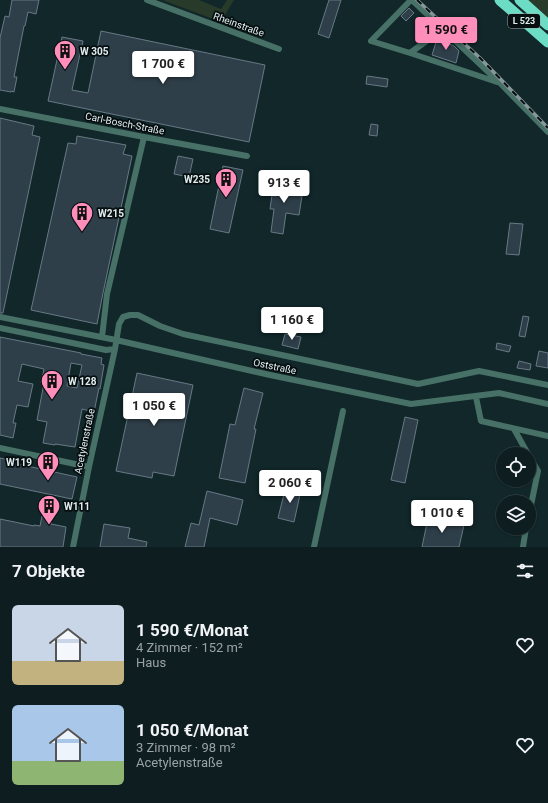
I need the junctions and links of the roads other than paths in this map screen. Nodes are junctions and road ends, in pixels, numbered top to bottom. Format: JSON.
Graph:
{"nodes":[{"id":1,"x":147,"y":0,"type":"edge"},
{"id":2,"x":411,"y":0,"type":"edge"},
{"id":3,"x":500,"y":0,"type":"edge"},
{"id":4,"x":520,"y":0,"type":"edge"},
{"id":5,"x":548,"y":25,"type":"edge"},
{"id":6,"x":443,"y":29,"type":"junction"},
{"id":7,"x":548,"y":42,"type":"edge"},
{"id":8,"x":279,"y":49,"type":"dead end"},
{"id":9,"x":410,"y":53,"type":"junction"},
{"id":10,"x":500,"y":82,"type":"junction"},
{"id":11,"x":0,"y":109,"type":"edge"},
{"id":12,"x":548,"y":132,"type":"edge"},
{"id":13,"x":144,"y":138,"type":"junction"},
{"id":14,"x":247,"y":156,"type":"dead end"},
{"id":15,"x":0,"y":317,"type":"edge"},
{"id":16,"x":0,"y":328,"type":"edge"},
{"id":17,"x":102,"y":337,"type":"junction"},
{"id":18,"x":116,"y":340,"type":"junction"},
{"id":19,"x":115,"y":349,"type":"junction"},
{"id":20,"x":548,"y":385,"type":"edge"},
{"id":21,"x":476,"y":396,"type":"junction"},
{"id":22,"x":548,"y":404,"type":"edge"},
{"id":23,"x":343,"y":411,"type":"dead end"},
{"id":24,"x":514,"y":429,"type":"junction"},
{"id":25,"x":548,"y":436,"type":"edge"},
{"id":26,"x":524,"y":447,"type":"edge"},
{"id":27,"x":0,"y":448,"type":"edge"},
{"id":28,"x":89,"y":467,"type":"junction"},
{"id":29,"x":536,"y":467,"type":"edge"},
{"id":30,"x":536,"y":481,"type":"edge"},
{"id":31,"x":525,"y":535,"type":"edge"},
{"id":32,"x":73,"y":547,"type":"edge"},
{"id":33,"x":314,"y":547,"type":"edge"},
{"id":34,"x":523,"y":547,"type":"edge"}],
"edges":[{"from":1,"to":8,"type":"street","name":"Rheinstraße"},
{"from":2,"to":6,"type":"street"},
{"from":2,"to":9,"type":"street"},
{"from":3,"to":7,"type":"highway","number":"L 523"},
{"from":4,"to":5,"type":"highway","number":"L 523"},
{"from":6,"to":9,"type":"street"},
{"from":6,"to":10,"type":"street"},
{"from":9,"to":10,"type":"street"},
{"from":10,"to":12,"type":"street"},
{"from":11,"to":13,"type":"street","name":"Carl-Bosch-Straße"},
{"from":13,"to":14,"type":"street","name":"Carl-Bosch-Straße"},
{"from":13,"to":17,"type":"street"},
{"from":15,"to":17,"type":"street","name":"Oststraße"},
{"from":16,"to":19,"type":"street"},
{"from":17,"to":18,"type":"street","name":"Oststraße"},
{"from":18,"to":19,"type":"street","name":"Acetylenstraße"},
{"from":18,"to":20,"type":"street","name":"Acetylenstraße"},
{"from":18,"to":21,"type":"street","name":"Oststraße"},
{"from":19,"to":28,"type":"street","name":"Acetylenstraße"},
{"from":21,"to":22,"type":"street","name":"Oststraße"},
{"from":21,"to":24,"type":"street"},
{"from":23,"to":33,"type":"street"},
{"from":24,"to":25,"type":"street"},
{"from":24,"to":26,"type":"street"},
{"from":27,"to":28,"type":"street"},
{"from":28,"to":32,"type":"street","name":"Acetylenstraße"},
{"from":29,"to":30,"type":"street"},
{"from":31,"to":34,"type":"street"}]}
